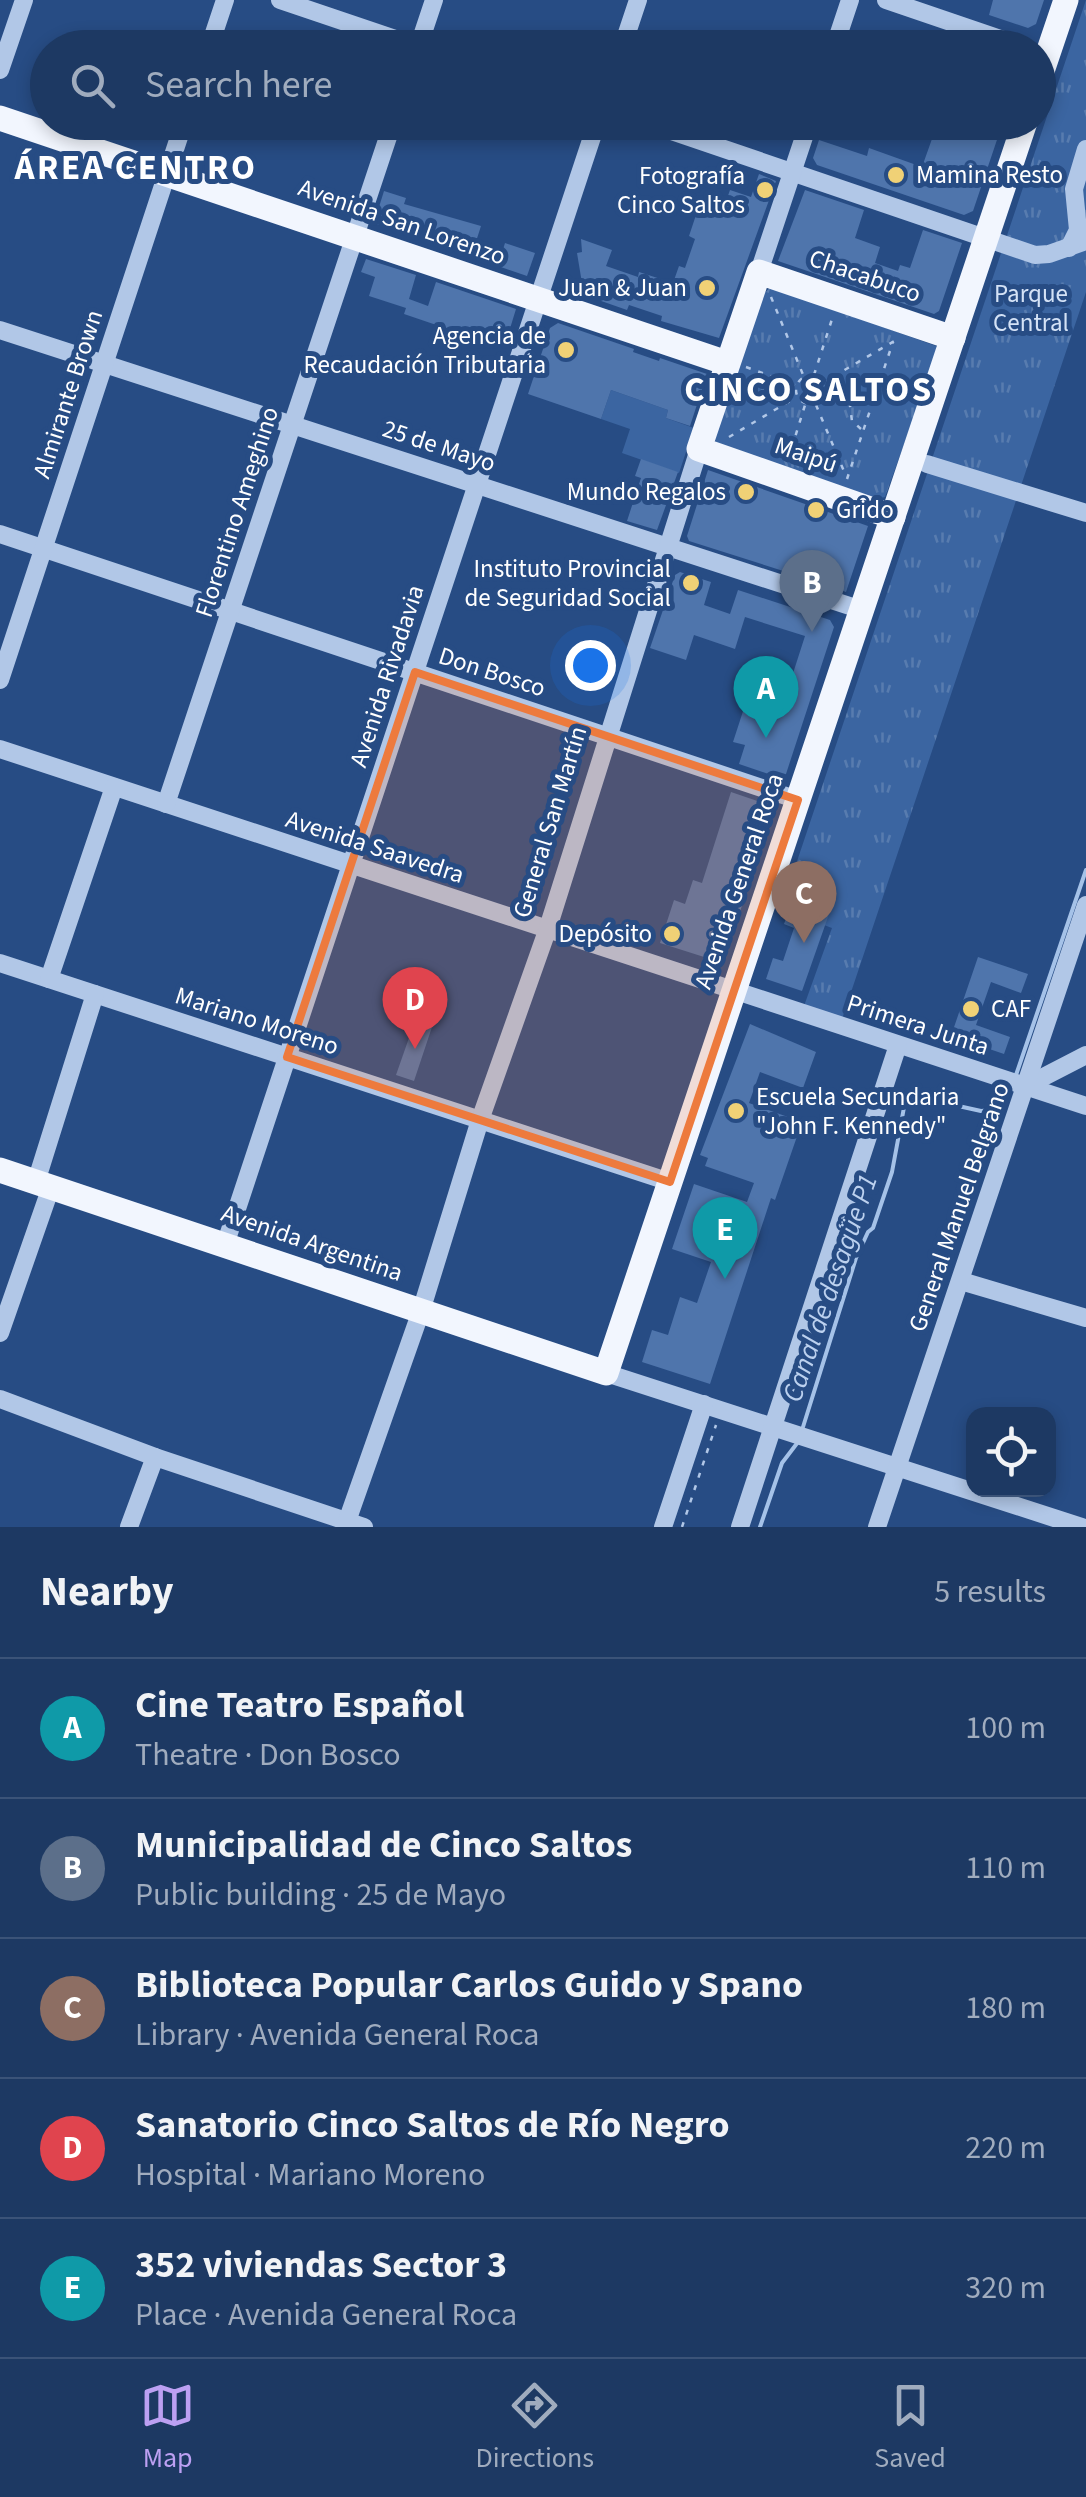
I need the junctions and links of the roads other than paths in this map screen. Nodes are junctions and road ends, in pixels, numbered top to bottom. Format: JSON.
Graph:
{"nodes":[{"id":1,"x":24,"y":0,"type":"edge"},
{"id":2,"x":225,"y":0,"type":"edge"},
{"id":3,"x":280,"y":0,"type":"edge"},
{"id":4,"x":434,"y":0,"type":"edge"},
{"id":5,"x":638,"y":0,"type":"edge"},
{"id":6,"x":850,"y":0,"type":"edge"},
{"id":7,"x":886,"y":0,"type":"edge"},
{"id":8,"x":1066,"y":0,"type":"edge"},
{"id":9,"x":215,"y":30,"type":"edge"},
{"id":10,"x":369,"y":30,"type":"edge"},
{"id":11,"x":424,"y":30,"type":"edge"},
{"id":12,"x":628,"y":30,"type":"edge"},
{"id":13,"x":840,"y":30,"type":"edge"},
{"id":14,"x":975,"y":30,"type":"edge"},
{"id":15,"x":1050,"y":30,"type":"edge"},
{"id":16,"x":0,"y":70,"type":"edge"},
{"id":17,"x":0,"y":118,"type":"edge"},
{"id":18,"x":30,"y":128,"type":"edge"},
{"id":19,"x":66,"y":140,"type":"edge"},
{"id":20,"x":178,"y":140,"type":"edge"},
{"id":21,"x":387,"y":140,"type":"edge"},
{"id":22,"x":591,"y":140,"type":"edge"},
{"id":23,"x":698,"y":140,"type":"edge"},
{"id":24,"x":803,"y":140,"type":"edge"},
{"id":25,"x":1019,"y":140,"type":"edge"},
{"id":26,"x":1086,"y":149,"type":"edge"},
{"id":27,"x":792,"y":172,"type":"junction"},
{"id":28,"x":167,"y":174,"type":"junction"},
{"id":29,"x":354,"y":238,"type":"junction"},
{"id":30,"x":986,"y":238,"type":"junction"},
{"id":31,"x":1078,"y":245,"type":"edge"},
{"id":32,"x":758,"y":272,"type":"junction"},
{"id":33,"x":538,"y":299,"type":"junction"},
{"id":34,"x":0,"y":330,"type":"edge"},
{"id":35,"x":953,"y":338,"type":"junction"},
{"id":36,"x":104,"y":364,"type":"junction"},
{"id":37,"x":736,"y":365,"type":"junction"},
{"id":38,"x":292,"y":425,"type":"junction"},
{"id":39,"x":711,"y":445,"type":"junction"},
{"id":40,"x":927,"y":464,"type":"dead end"},
{"id":41,"x":477,"y":485,"type":"junction"},
{"id":42,"x":1086,"y":513,"type":"edge"},
{"id":43,"x":893,"y":517,"type":"junction"},
{"id":44,"x":0,"y":534,"type":"edge"},
{"id":45,"x":670,"y":548,"type":"junction"},
{"id":46,"x":44,"y":549,"type":"junction"},
{"id":47,"x":862,"y":610,"type":"junction"},
{"id":48,"x":230,"y":611,"type":"junction"},
{"id":49,"x":415,"y":672,"type":"junction"},
{"id":50,"x":0,"y":680,"type":"edge"},
{"id":51,"x":608,"y":736,"type":"junction"},
{"id":52,"x":0,"y":749,"type":"edge"},
{"id":53,"x":114,"y":787,"type":"junction"},
{"id":54,"x":798,"y":800,"type":"junction"},
{"id":55,"x":166,"y":804,"type":"junction"},
{"id":56,"x":351,"y":866,"type":"junction"},
{"id":57,"x":1086,"y":905,"type":"edge"},
{"id":58,"x":547,"y":930,"type":"junction"},
{"id":59,"x":0,"y":964,"type":"edge"},
{"id":60,"x":49,"y":980,"type":"junction"},
{"id":61,"x":734,"y":992,"type":"junction"},
{"id":62,"x":95,"y":994,"type":"junction"},
{"id":63,"x":898,"y":1045,"type":"junction"},
{"id":64,"x":1086,"y":1055,"type":"edge"},
{"id":65,"x":287,"y":1057,"type":"junction"},
{"id":66,"x":1026,"y":1086,"type":"junction"},
{"id":67,"x":1086,"y":1106,"type":"edge"},
{"id":68,"x":480,"y":1120,"type":"junction"},
{"id":69,"x":0,"y":1170,"type":"edge"},
{"id":70,"x":670,"y":1182,"type":"junction"},
{"id":71,"x":43,"y":1184,"type":"junction"},
{"id":72,"x":224,"y":1245,"type":"junction"},
{"id":73,"x":961,"y":1281,"type":"junction"},
{"id":74,"x":421,"y":1311,"type":"junction"},
{"id":75,"x":1086,"y":1318,"type":"edge"},
{"id":76,"x":0,"y":1333,"type":"edge"},
{"id":77,"x":606,"y":1373,"type":"junction"},
{"id":78,"x":0,"y":1400,"type":"edge"},
{"id":79,"x":712,"y":1406,"type":"junction"},
{"id":80,"x":773,"y":1425,"type":"junction"},
{"id":81,"x":155,"y":1456,"type":"junction"},
{"id":82,"x":897,"y":1467,"type":"junction"},
{"id":83,"x":352,"y":1525,"type":"edge"},
{"id":84,"x":1084,"y":1526,"type":"edge"},
{"id":85,"x":129,"y":1527,"type":"edge"},
{"id":86,"x":663,"y":1527,"type":"edge"},
{"id":87,"x":740,"y":1527,"type":"edge"},
{"id":88,"x":877,"y":1527,"type":"edge"}],
"edges":[{"from":1,"to":16,"type":"street"},
{"from":2,"to":9,"type":"street"},
{"from":3,"to":10,"type":"street"},
{"from":4,"to":11,"type":"street"},
{"from":5,"to":12,"type":"street"},
{"from":6,"to":13,"type":"street"},
{"from":7,"to":14,"type":"street"},
{"from":8,"to":15,"type":"main road"},
{"from":17,"to":18,"type":"main road","name":"Avenida San Lorenzo"},
{"from":19,"to":28,"type":"main road","name":"Avenida San Lorenzo"},
{"from":20,"to":28,"type":"street","name":"Almirante Brown"},
{"from":21,"to":29,"type":"street","name":"Florentino Ameghino"},
{"from":22,"to":33,"type":"street","name":"Avenida Rivadavia"},
{"from":23,"to":27,"type":"street"},
{"from":24,"to":27,"type":"street","name":"General San Martín"},
{"from":25,"to":30,"type":"main road","name":"Avenida General Roca"},
{"from":26,"to":31,"type":"street"},
{"from":27,"to":30,"type":"street"},
{"from":27,"to":32,"type":"street","name":"General San Martín"},
{"from":28,"to":29,"type":"main road","name":"Avenida San Lorenzo"},
{"from":28,"to":36,"type":"street","name":"Almirante Brown"},
{"from":29,"to":33,"type":"main road","name":"Avenida San Lorenzo"},
{"from":29,"to":38,"type":"street","name":"Florentino Ameghino"},
{"from":30,"to":31,"type":"street"},
{"from":30,"to":35,"type":"main road","name":"Avenida General Roca"},
{"from":32,"to":35,"type":"main road","name":"Chacabuco"},
{"from":32,"to":37,"type":"main road","name":"General San Martín"},
{"from":33,"to":37,"type":"main road","name":"Avenida San Lorenzo"},
{"from":33,"to":41,"type":"street","name":"Avenida Rivadavia"},
{"from":34,"to":36,"type":"street","name":"25 de Mayo"},
{"from":35,"to":43,"type":"main road","name":"Avenida General Roca"},
{"from":36,"to":38,"type":"street","name":"25 de Mayo"},
{"from":36,"to":46,"type":"street","name":"Almirante Brown"},
{"from":37,"to":39,"type":"main road","name":"General San Martín"},
{"from":38,"to":41,"type":"street","name":"25 de Mayo"},
{"from":38,"to":48,"type":"street","name":"Florentino Ameghino"},
{"from":39,"to":43,"type":"main road","name":"Maipú"},
{"from":39,"to":45,"type":"street","name":"General San Martín"},
{"from":40,"to":42,"type":"street"},
{"from":41,"to":45,"type":"street","name":"25 de Mayo"},
{"from":41,"to":49,"type":"street","name":"Avenida Rivadavia"},
{"from":43,"to":47,"type":"main road","name":"Avenida General Roca"},
{"from":44,"to":46,"type":"street","name":"Don Bosco"},
{"from":45,"to":47,"type":"street","name":"25 de Mayo"},
{"from":45,"to":51,"type":"street","name":"General San Martín"},
{"from":46,"to":48,"type":"street","name":"Don Bosco"},
{"from":46,"to":50,"type":"street","name":"Almirante Brown"},
{"from":47,"to":54,"type":"main road","name":"Avenida General Roca"},
{"from":48,"to":49,"type":"street","name":"Don Bosco"},
{"from":48,"to":55,"type":"street","name":"Florentino Ameghino"},
{"from":49,"to":51,"type":"street","name":"Don Bosco"},
{"from":49,"to":56,"type":"street","name":"Avenida Rivadavia"},
{"from":51,"to":54,"type":"street","name":"Don Bosco"},
{"from":51,"to":58,"type":"street","name":"General San Martín"},
{"from":52,"to":53,"type":"street","name":"Avenida Saavedra"},
{"from":53,"to":55,"type":"street","name":"Avenida Saavedra"},
{"from":53,"to":60,"type":"street"},
{"from":54,"to":61,"type":"main road","name":"Avenida General Roca"},
{"from":55,"to":56,"type":"street","name":"Avenida Saavedra"},
{"from":56,"to":58,"type":"street","name":"Avenida Saavedra"},
{"from":56,"to":65,"type":"street","name":"Avenida Rivadavia"},
{"from":57,"to":66,"type":"street","name":"General Manuel Belgrano"},
{"from":58,"to":61,"type":"street","name":"Avenida Saavedra"},
{"from":58,"to":68,"type":"street","name":"General San Martín"},
{"from":59,"to":60,"type":"street","name":"Mariano Moreno"},
{"from":60,"to":62,"type":"street","name":"Mariano Moreno"},
{"from":61,"to":63,"type":"street","name":"Primera Junta"},
{"from":61,"to":70,"type":"main road","name":"Avenida General Roca"},
{"from":62,"to":65,"type":"street","name":"Mariano Moreno"},
{"from":62,"to":71,"type":"street"},
{"from":63,"to":66,"type":"street","name":"Primera Junta"},
{"from":63,"to":80,"type":"street"},
{"from":64,"to":66,"type":"street"},
{"from":65,"to":68,"type":"street","name":"Mariano Moreno"},
{"from":65,"to":72,"type":"street","name":"Avenida Rivadavia"},
{"from":66,"to":67,"type":"street","name":"Primera Junta"},
{"from":66,"to":73,"type":"street","name":"General Manuel Belgrano"},
{"from":68,"to":70,"type":"street","name":"Mariano Moreno"},
{"from":68,"to":74,"type":"street","name":"General San Martín"},
{"from":69,"to":71,"type":"main road","name":"Avenida Argentina"},
{"from":70,"to":77,"type":"main road","name":"Avenida General Roca"},
{"from":71,"to":72,"type":"main road","name":"Avenida Argentina"},
{"from":71,"to":76,"type":"street"},
{"from":72,"to":74,"type":"main road","name":"Avenida Argentina"},
{"from":73,"to":75,"type":"street"},
{"from":73,"to":82,"type":"street","name":"General Manuel Belgrano"},
{"from":74,"to":77,"type":"main road","name":"Avenida Argentina"},
{"from":74,"to":83,"type":"street","name":"General San Martín"},
{"from":77,"to":79,"type":"street"},
{"from":78,"to":81,"type":"street"},
{"from":79,"to":80,"type":"street"},
{"from":79,"to":86,"type":"street"},
{"from":80,"to":82,"type":"street"},
{"from":80,"to":87,"type":"street"},
{"from":81,"to":83,"type":"street"},
{"from":81,"to":85,"type":"street"},
{"from":82,"to":84,"type":"street"},
{"from":82,"to":88,"type":"street","name":"General Manuel Belgrano"}]}
